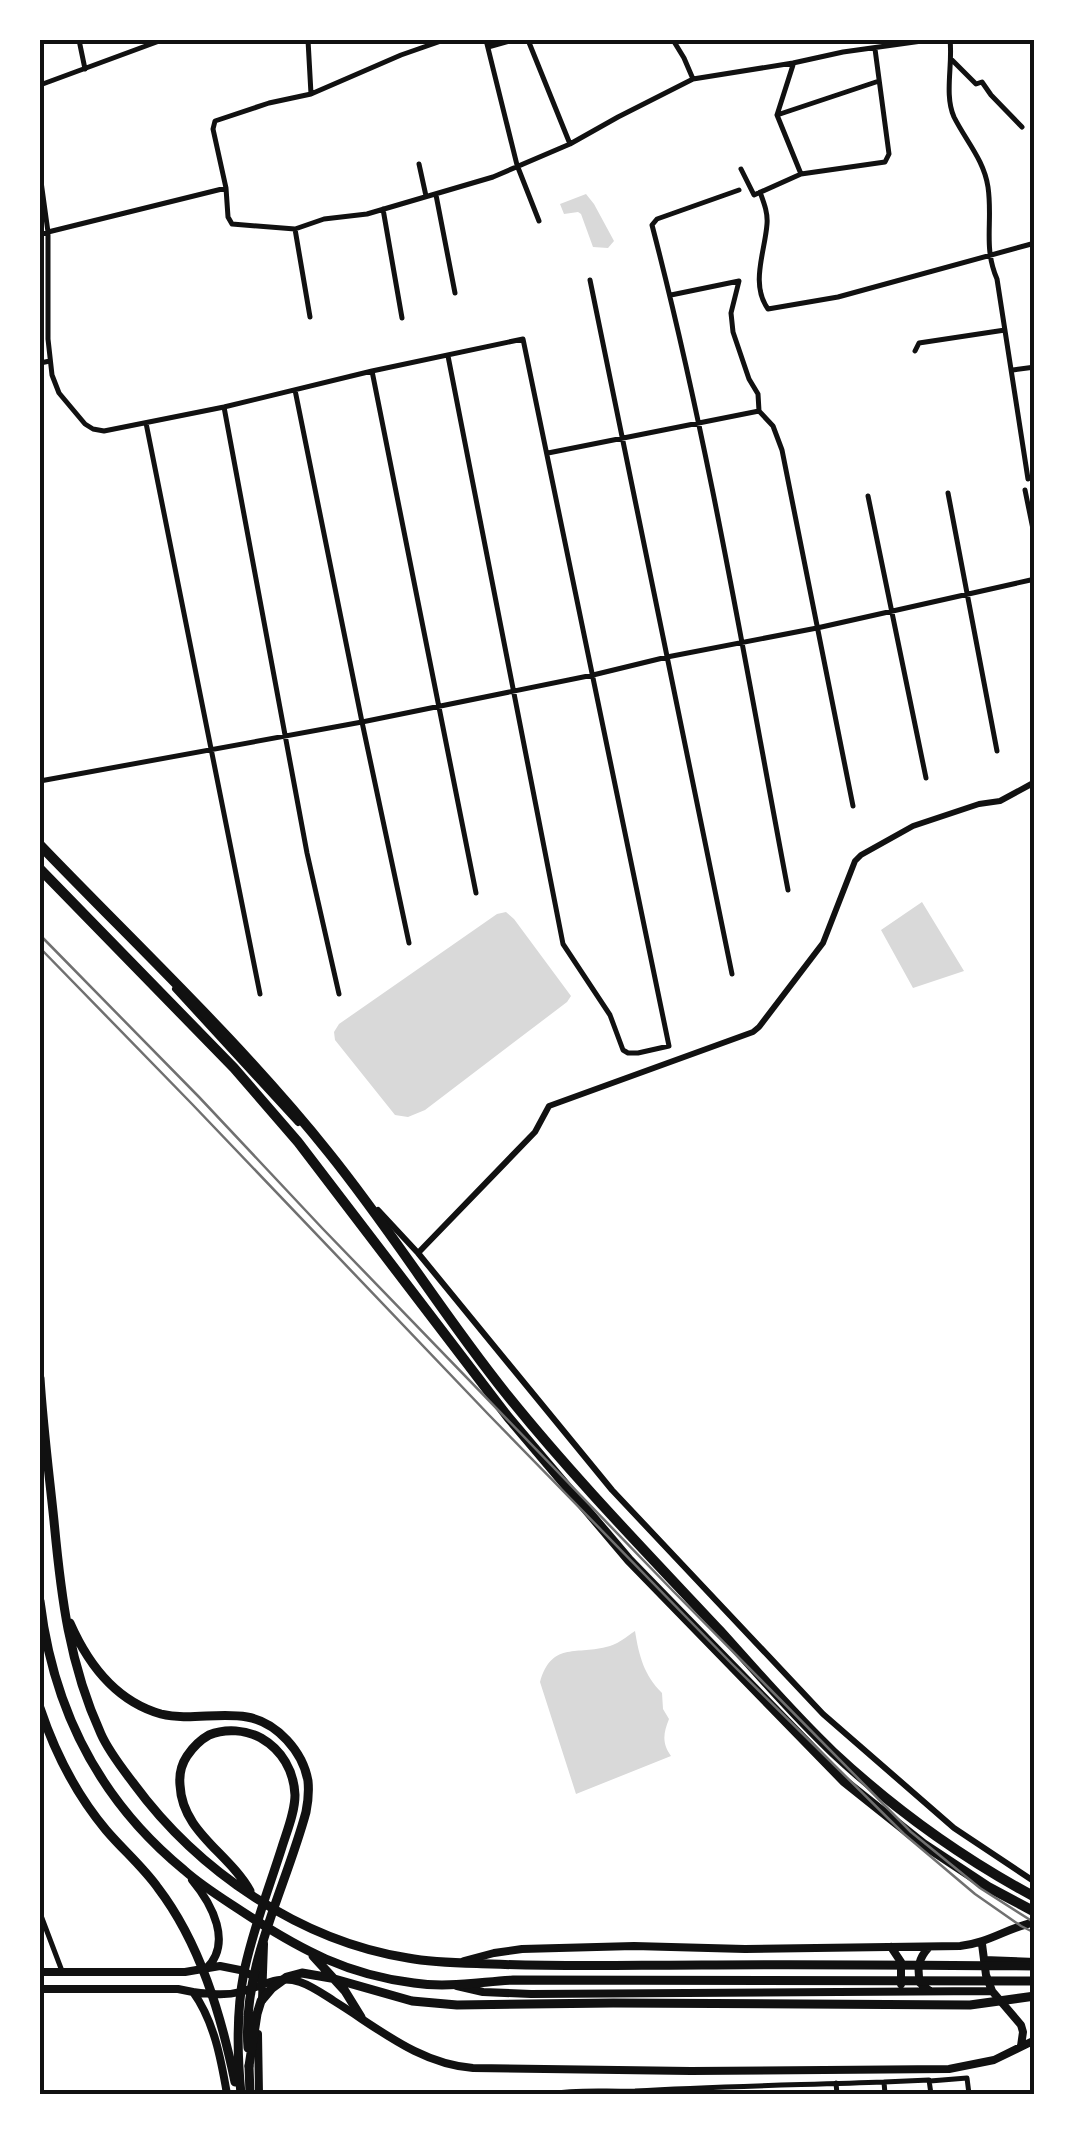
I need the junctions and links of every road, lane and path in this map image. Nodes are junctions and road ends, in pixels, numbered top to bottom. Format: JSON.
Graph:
{"nodes":[{"id":1,"x":79,"y":40,"type":"edge"},
{"id":2,"x":162,"y":40,"type":"edge"},
{"id":3,"x":308,"y":40,"type":"edge"},
{"id":4,"x":444,"y":40,"type":"edge"},
{"id":5,"x":513,"y":40,"type":"edge"},
{"id":6,"x":528,"y":40,"type":"edge"},
{"id":7,"x":672,"y":40,"type":"edge"},
{"id":8,"x":929,"y":40,"type":"edge"},
{"id":9,"x":950,"y":40,"type":"edge"},
{"id":10,"x":487,"y":44,"type":"edge"},
{"id":11,"x":874,"y":49,"type":"junction"},
{"id":12,"x":952,"y":60,"type":"junction"},
{"id":13,"x":793,"y":63,"type":"junction"},
{"id":14,"x":85,"y":68,"type":"junction"},
{"id":15,"x":693,"y":79,"type":"junction"},
{"id":16,"x":879,"y":81,"type":"junction"},
{"id":17,"x":40,"y":84,"type":"edge"},
{"id":18,"x":311,"y":94,"type":"junction"},
{"id":19,"x":776,"y":115,"type":"junction"},
{"id":20,"x":1022,"y":127,"type":"dead end"},
{"id":21,"x":570,"y":144,"type":"junction"},
{"id":22,"x":418,"y":164,"type":"dead end"},
{"id":23,"x":516,"y":166,"type":"junction"},
{"id":24,"x":741,"y":169,"type":"dead end"},
{"id":25,"x":40,"y":174,"type":"edge"},
{"id":26,"x":801,"y":174,"type":"junction"},
{"id":27,"x":226,"y":188,"type":"junction"},
{"id":28,"x":739,"y":190,"type":"dead end"},
{"id":29,"x":760,"y":192,"type":"junction"},
{"id":30,"x":436,"y":195,"type":"junction"},
{"id":31,"x":426,"y":196,"type":"junction"},
{"id":32,"x":384,"y":209,"type":"junction"},
{"id":33,"x":539,"y":222,"type":"dead end"},
{"id":34,"x":296,"y":228,"type":"junction"},
{"id":35,"x":48,"y":232,"type":"junction"},
{"id":36,"x":40,"y":234,"type":"edge"},
{"id":37,"x":1035,"y":243,"type":"edge"},
{"id":38,"x":988,"y":256,"type":"junction"},
{"id":39,"x":590,"y":280,"type":"dead end"},
{"id":40,"x":455,"y":292,"type":"dead end"},
{"id":41,"x":670,"y":295,"type":"junction"},
{"id":42,"x":310,"y":317,"type":"dead end"},
{"id":43,"x":402,"y":318,"type":"dead end"},
{"id":44,"x":1004,"y":330,"type":"junction"},
{"id":45,"x":914,"y":351,"type":"dead end"},
{"id":46,"x":448,"y":356,"type":"junction"},
{"id":47,"x":50,"y":361,"type":"junction"},
{"id":48,"x":40,"y":363,"type":"edge"},
{"id":49,"x":1035,"y":367,"type":"edge"},
{"id":50,"x":1013,"y":370,"type":"junction"},
{"id":51,"x":372,"y":371,"type":"junction"},
{"id":52,"x":295,"y":390,"type":"junction"},
{"id":53,"x":224,"y":407,"type":"junction"},
{"id":54,"x":759,"y":410,"type":"junction"},
{"id":55,"x":146,"y":422,"type":"junction"},
{"id":56,"x":699,"y":423,"type":"junction"},
{"id":57,"x":622,"y":438,"type":"junction"},
{"id":58,"x":548,"y":453,"type":"junction"},
{"id":59,"x":1028,"y":479,"type":"dead end"},
{"id":60,"x":1024,"y":490,"type":"dead end"},
{"id":61,"x":948,"y":493,"type":"dead end"},
{"id":62,"x":868,"y":496,"type":"dead end"},
{"id":63,"x":1035,"y":540,"type":"edge"},
{"id":64,"x":1035,"y":579,"type":"edge"},
{"id":65,"x":967,"y":596,"type":"junction"},
{"id":66,"x":892,"y":612,"type":"junction"},
{"id":67,"x":817,"y":628,"type":"junction"},
{"id":68,"x":741,"y":644,"type":"junction"},
{"id":69,"x":666,"y":657,"type":"junction"},
{"id":70,"x":593,"y":675,"type":"junction"},
{"id":71,"x":512,"y":691,"type":"junction"},
{"id":72,"x":439,"y":706,"type":"junction"},
{"id":73,"x":362,"y":722,"type":"junction"},
{"id":74,"x":286,"y":734,"type":"junction"},
{"id":75,"x":211,"y":751,"type":"junction"},
{"id":76,"x":997,"y":751,"type":"dead end"},
{"id":77,"x":926,"y":778,"type":"dead end"},
{"id":78,"x":40,"y":781,"type":"edge"},
{"id":79,"x":1035,"y":782,"type":"edge"},
{"id":80,"x":853,"y":806,"type":"dead end"},
{"id":81,"x":40,"y":844,"type":"edge"},
{"id":82,"x":40,"y":868,"type":"edge"},
{"id":83,"x":788,"y":890,"type":"dead end"},
{"id":84,"x":476,"y":893,"type":"dead end"},
{"id":85,"x":410,"y":944,"type":"dead end"},
{"id":86,"x":732,"y":974,"type":"dead end"},
{"id":87,"x":260,"y":994,"type":"dead end"},
{"id":88,"x":338,"y":994,"type":"dead end"},
{"id":89,"x":418,"y":1253,"type":"junction"},
{"id":90,"x":40,"y":1378,"type":"edge"},
{"id":91,"x":40,"y":1601,"type":"edge"},
{"id":92,"x":62,"y":1606,"type":"junction"},
{"id":93,"x":40,"y":1708,"type":"edge"},
{"id":94,"x":183,"y":1870,"type":"junction"},
{"id":95,"x":1035,"y":1882,"type":"edge"},
{"id":96,"x":252,"y":1894,"type":"junction"},
{"id":97,"x":1035,"y":1897,"type":"edge"},
{"id":98,"x":1035,"y":1912,"type":"edge"},
{"id":99,"x":40,"y":1914,"type":"edge"},
{"id":100,"x":1035,"y":1922,"type":"edge"},
{"id":101,"x":264,"y":1926,"type":"junction"},
{"id":102,"x":982,"y":1944,"type":"junction"},
{"id":103,"x":890,"y":1947,"type":"junction"},
{"id":104,"x":930,"y":1948,"type":"junction"},
{"id":105,"x":310,"y":1954,"type":"junction"},
{"id":106,"x":984,"y":1960,"type":"junction"},
{"id":107,"x":460,"y":1963,"type":"junction"},
{"id":108,"x":1035,"y":1964,"type":"edge"},
{"id":109,"x":206,"y":1969,"type":"junction"},
{"id":110,"x":40,"y":1972,"type":"edge"},
{"id":111,"x":62,"y":1972,"type":"junction"},
{"id":112,"x":1035,"y":1981,"type":"edge"},
{"id":113,"x":264,"y":1982,"type":"junction"},
{"id":114,"x":456,"y":1986,"type":"junction"},
{"id":115,"x":40,"y":1989,"type":"edge"},
{"id":116,"x":992,"y":1990,"type":"junction"},
{"id":117,"x":896,"y":1991,"type":"junction"},
{"id":118,"x":930,"y":1991,"type":"junction"},
{"id":119,"x":194,"y":1992,"type":"junction"},
{"id":120,"x":1035,"y":1996,"type":"edge"},
{"id":121,"x":360,"y":2017,"type":"junction"},
{"id":122,"x":1035,"y":2040,"type":"edge"},
{"id":123,"x":1021,"y":2046,"type":"junction"},
{"id":124,"x":249,"y":2066,"type":"junction"},
{"id":125,"x":929,"y":2080,"type":"junction"},
{"id":126,"x":836,"y":2084,"type":"junction"},
{"id":127,"x":565,"y":2093,"type":"edge"},
{"id":128,"x":605,"y":2093,"type":"edge"},
{"id":129,"x":227,"y":2094,"type":"edge"},
{"id":130,"x":239,"y":2094,"type":"edge"},
{"id":131,"x":250,"y":2094,"type":"edge"},
{"id":132,"x":259,"y":2094,"type":"edge"},
{"id":133,"x":550,"y":2094,"type":"edge"},
{"id":134,"x":838,"y":2094,"type":"edge"},
{"id":135,"x":885,"y":2094,"type":"edge"},
{"id":136,"x":931,"y":2094,"type":"edge"},
{"id":137,"x":969,"y":2094,"type":"edge"}],
"edges":[{"from":1,"to":14,"type":"street"},
{"from":2,"to":14,"type":"street"},
{"from":3,"to":18,"type":"street"},
{"from":4,"to":18,"type":"street"},
{"from":5,"to":10,"type":"street"},
{"from":6,"to":21,"type":"street"},
{"from":7,"to":15,"type":"street"},
{"from":8,"to":11,"type":"street"},
{"from":9,"to":12,"type":"street"},
{"from":10,"to":23,"type":"street"},
{"from":11,"to":13,"type":"street"},
{"from":11,"to":16,"type":"street"},
{"from":12,"to":20,"type":"street"},
{"from":12,"to":38,"type":"street"},
{"from":13,"to":15,"type":"street"},
{"from":13,"to":19,"type":"street"},
{"from":14,"to":17,"type":"street"},
{"from":15,"to":21,"type":"street"},
{"from":16,"to":19,"type":"street"},
{"from":16,"to":26,"type":"street"},
{"from":18,"to":27,"type":"street"},
{"from":19,"to":26,"type":"street"},
{"from":21,"to":23,"type":"street"},
{"from":22,"to":31,"type":"street"},
{"from":23,"to":30,"type":"street"},
{"from":23,"to":33,"type":"street"},
{"from":24,"to":29,"type":"street"},
{"from":25,"to":35,"type":"street"},
{"from":26,"to":29,"type":"street"},
{"from":27,"to":34,"type":"street"},
{"from":27,"to":35,"type":"street"},
{"from":28,"to":41,"type":"street"},
{"from":29,"to":38,"type":"street"},
{"from":30,"to":31,"type":"street"},
{"from":30,"to":40,"type":"street"},
{"from":31,"to":32,"type":"street"},
{"from":32,"to":34,"type":"street"},
{"from":32,"to":43,"type":"street"},
{"from":34,"to":42,"type":"street"},
{"from":35,"to":36,"type":"street"},
{"from":35,"to":47,"type":"street"},
{"from":37,"to":38,"type":"street"},
{"from":38,"to":44,"type":"street"},
{"from":39,"to":57,"type":"street"},
{"from":41,"to":54,"type":"street"},
{"from":41,"to":56,"type":"street"},
{"from":44,"to":45,"type":"street"},
{"from":44,"to":50,"type":"street"},
{"from":46,"to":51,"type":"street"},
{"from":46,"to":58,"type":"street"},
{"from":46,"to":71,"type":"street"},
{"from":47,"to":48,"type":"street"},
{"from":47,"to":55,"type":"street"},
{"from":49,"to":50,"type":"street"},
{"from":50,"to":59,"type":"street"},
{"from":51,"to":52,"type":"street"},
{"from":51,"to":72,"type":"street"},
{"from":52,"to":53,"type":"street"},
{"from":52,"to":73,"type":"street"},
{"from":53,"to":55,"type":"street"},
{"from":53,"to":74,"type":"street"},
{"from":54,"to":56,"type":"street"},
{"from":54,"to":67,"type":"street"},
{"from":55,"to":75,"type":"street"},
{"from":56,"to":57,"type":"street"},
{"from":56,"to":68,"type":"street"},
{"from":57,"to":58,"type":"street"},
{"from":57,"to":69,"type":"street"},
{"from":58,"to":70,"type":"street"},
{"from":60,"to":63,"type":"street"},
{"from":61,"to":65,"type":"street"},
{"from":62,"to":66,"type":"street"},
{"from":64,"to":65,"type":"street"},
{"from":65,"to":66,"type":"street"},
{"from":65,"to":76,"type":"street"},
{"from":66,"to":67,"type":"street"},
{"from":66,"to":77,"type":"street"},
{"from":67,"to":68,"type":"street"},
{"from":67,"to":80,"type":"street"},
{"from":68,"to":69,"type":"street"},
{"from":68,"to":83,"type":"street"},
{"from":69,"to":70,"type":"street"},
{"from":69,"to":86,"type":"street"},
{"from":70,"to":71,"type":"street"},
{"from":70,"to":71,"type":"street"},
{"from":71,"to":72,"type":"street"},
{"from":72,"to":73,"type":"street"},
{"from":72,"to":84,"type":"street"},
{"from":73,"to":74,"type":"street"},
{"from":73,"to":85,"type":"street"},
{"from":74,"to":75,"type":"street"},
{"from":74,"to":88,"type":"street"},
{"from":75,"to":78,"type":"street"},
{"from":75,"to":87,"type":"street"},
{"from":79,"to":89,"type":"street"},
{"from":81,"to":89,"type":"street"},
{"from":81,"to":97,"type":"highway"},
{"from":82,"to":98,"type":"highway"},
{"from":89,"to":95,"type":"street"},
{"from":90,"to":92,"type":"main road"},
{"from":91,"to":94,"type":"main road"},
{"from":92,"to":96,"type":"main road"},
{"from":92,"to":124,"type":"main road"},
{"from":93,"to":130,"type":"main road"},
{"from":94,"to":101,"type":"main road"},
{"from":94,"to":109,"type":"main road"},
{"from":96,"to":107,"type":"main road"},
{"from":96,"to":130,"type":"main road"},
{"from":99,"to":111,"type":"street"},
{"from":100,"to":102,"type":"main road"},
{"from":101,"to":105,"type":"main road"},
{"from":101,"to":113,"type":"main road"},
{"from":102,"to":104,"type":"main road"},
{"from":102,"to":106,"type":"main road"},
{"from":103,"to":104,"type":"main road"},
{"from":103,"to":107,"type":"main road"},
{"from":103,"to":117,"type":"main road"},
{"from":104,"to":118,"type":"main road"},
{"from":105,"to":114,"type":"main road"},
{"from":105,"to":121,"type":"main road"},
{"from":106,"to":108,"type":"main road"},
{"from":106,"to":116,"type":"main road"},
{"from":107,"to":108,"type":"main road"},
{"from":109,"to":111,"type":"main road"},
{"from":109,"to":113,"type":"main road"},
{"from":110,"to":111,"type":"main road"},
{"from":112,"to":114,"type":"main road"},
{"from":113,"to":119,"type":"main road"},
{"from":113,"to":121,"type":"main road"},
{"from":113,"to":132,"type":"main road"},
{"from":114,"to":117,"type":"main road"},
{"from":115,"to":119,"type":"main road"},
{"from":116,"to":118,"type":"main road"},
{"from":116,"to":123,"type":"main road"},
{"from":117,"to":118,"type":"main road"},
{"from":119,"to":129,"type":"main road"},
{"from":120,"to":124,"type":"main road"},
{"from":121,"to":123,"type":"main road"},
{"from":122,"to":123,"type":"main road"},
{"from":124,"to":131,"type":"main road"},
{"from":125,"to":135,"type":"street"},
{"from":125,"to":136,"type":"street"},
{"from":125,"to":137,"type":"street"},
{"from":126,"to":128,"type":"street"},
{"from":126,"to":134,"type":"street"},
{"from":126,"to":135,"type":"street"},
{"from":127,"to":128,"type":"street"},
{"from":127,"to":133,"type":"street"}]}
